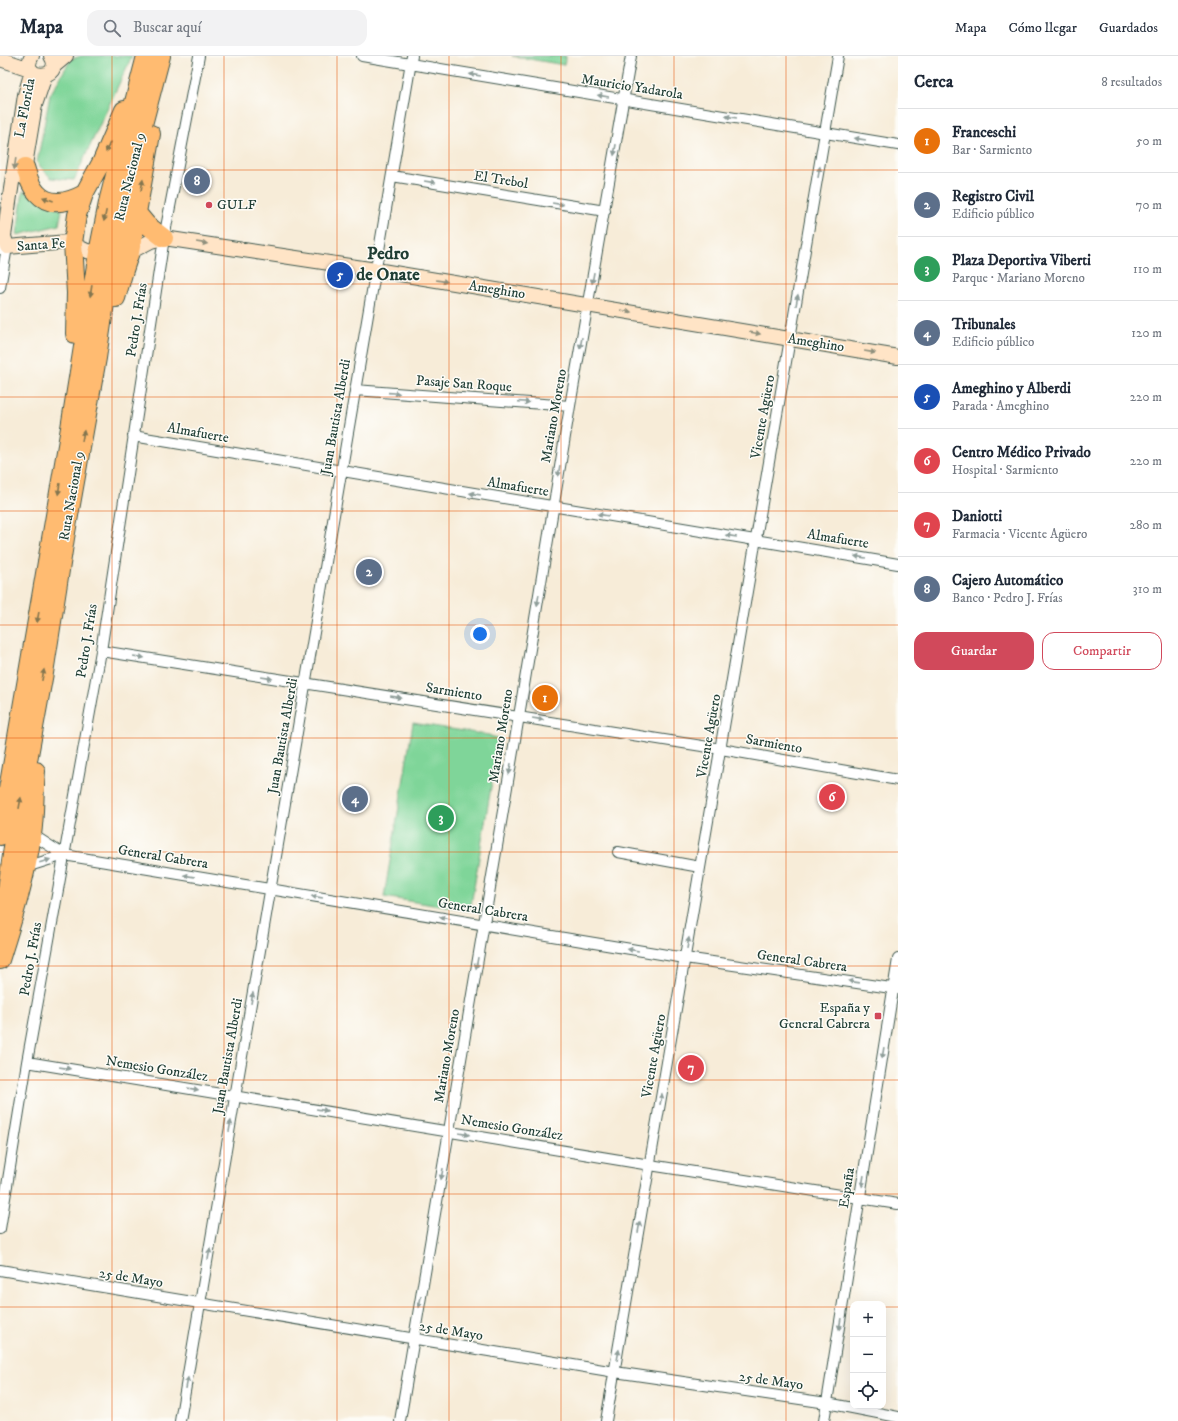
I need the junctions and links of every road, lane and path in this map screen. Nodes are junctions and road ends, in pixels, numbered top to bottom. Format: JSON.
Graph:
{"nodes":[{"id":1,"x":21,"y":56,"type":"edge"},
{"id":2,"x":66,"y":56,"type":"edge"},
{"id":3,"x":146,"y":56,"type":"edge"},
{"id":4,"x":160,"y":56,"type":"edge"},
{"id":5,"x":199,"y":56,"type":"edge"},
{"id":6,"x":362,"y":56,"type":"edge"},
{"id":7,"x":631,"y":56,"type":"edge"},
{"id":8,"x":838,"y":56,"type":"edge"},
{"id":9,"x":1,"y":60,"type":"edge"},
{"id":10,"x":412,"y":60,"type":"edge"},
{"id":11,"x":41,"y":66,"type":"edge"},
{"id":12,"x":149,"y":75,"type":"junction"},
{"id":13,"x":624,"y":100,"type":"junction"},
{"id":14,"x":825,"y":133,"type":"junction"},
{"id":15,"x":898,"y":145,"type":"edge"},
{"id":16,"x":25,"y":167,"type":"junction"},
{"id":17,"x":392,"y":176,"type":"junction"},
{"id":18,"x":84,"y":194,"type":"junction"},
{"id":19,"x":605,"y":211,"type":"junction"},
{"id":20,"x":137,"y":213,"type":"junction"},
{"id":21,"x":164,"y":238,"type":"junction"},
{"id":22,"x":73,"y":243,"type":"junction"},
{"id":23,"x":4,"y":248,"type":"edge"},
{"id":24,"x":130,"y":252,"type":"junction"},
{"id":25,"x":105,"y":254,"type":"junction"},
{"id":26,"x":376,"y":270,"type":"junction"},
{"id":27,"x":0,"y":288,"type":"edge"},
{"id":28,"x":588,"y":305,"type":"junction"},
{"id":29,"x":790,"y":339,"type":"junction"},
{"id":30,"x":898,"y":357,"type":"edge"},
{"id":31,"x":97,"y":358,"type":"junction"},
{"id":32,"x":76,"y":390,"type":"junction"},
{"id":33,"x":355,"y":390,"type":"junction"},
{"id":34,"x":570,"y":406,"type":"junction"},
{"id":35,"x":134,"y":436,"type":"junction"},
{"id":36,"x":340,"y":471,"type":"junction"},
{"id":37,"x":553,"y":507,"type":"junction"},
{"id":38,"x":756,"y":540,"type":"junction"},
{"id":39,"x":898,"y":564,"type":"edge"},
{"id":40,"x":100,"y":651,"type":"junction"},
{"id":41,"x":306,"y":684,"type":"junction"},
{"id":42,"x":29,"y":710,"type":"junction"},
{"id":43,"x":519,"y":716,"type":"junction"},
{"id":44,"x":722,"y":749,"type":"junction"},
{"id":45,"x":0,"y":775,"type":"edge"},
{"id":46,"x":898,"y":780,"type":"edge"},
{"id":47,"x":4,"y":827,"type":"edge"},
{"id":48,"x":32,"y":834,"type":"junction"},
{"id":49,"x":618,"y":852,"type":"dead end"},
{"id":50,"x":64,"y":855,"type":"junction"},
{"id":51,"x":26,"y":867,"type":"junction"},
{"id":52,"x":700,"y":867,"type":"junction"},
{"id":53,"x":270,"y":889,"type":"junction"},
{"id":54,"x":484,"y":925,"type":"junction"},
{"id":55,"x":0,"y":939,"type":"edge"},
{"id":56,"x":685,"y":958,"type":"junction"},
{"id":57,"x":898,"y":959,"type":"edge"},
{"id":58,"x":0,"y":960,"type":"edge"},
{"id":59,"x":896,"y":988,"type":"edge"},
{"id":60,"x":27,"y":1062,"type":"junction"},
{"id":61,"x":236,"y":1096,"type":"junction"},
{"id":62,"x":449,"y":1132,"type":"junction"},
{"id":63,"x":650,"y":1165,"type":"junction"},
{"id":64,"x":860,"y":1198,"type":"junction"},
{"id":65,"x":898,"y":1204,"type":"edge"},
{"id":66,"x":0,"y":1229,"type":"edge"},
{"id":67,"x":0,"y":1270,"type":"edge"},
{"id":68,"x":200,"y":1303,"type":"junction"},
{"id":69,"x":414,"y":1339,"type":"junction"},
{"id":70,"x":615,"y":1372,"type":"junction"},
{"id":71,"x":827,"y":1403,"type":"junction"},
{"id":72,"x":898,"y":1417,"type":"edge"},
{"id":73,"x":180,"y":1421,"type":"edge"},
{"id":74,"x":400,"y":1421,"type":"edge"},
{"id":75,"x":606,"y":1421,"type":"edge"},
{"id":76,"x":824,"y":1421,"type":"edge"}],
"edges":[{"from":1,"to":9,"type":"street"},
{"from":2,"to":11,"type":"street"},
{"from":3,"to":12,"type":"highway","name":"Ruta Nacional 9"},
{"from":4,"to":12,"type":"highway","name":"Ruta Nacional 9"},
{"from":5,"to":21,"type":"street","name":"Pedro J. Frías"},
{"from":6,"to":10,"type":"street","name":"Mauricio Yadarola"},
{"from":7,"to":13,"type":"street","name":"Mariano Moreno"},
{"from":8,"to":14,"type":"street","name":"Vicente Agüero"},
{"from":9,"to":11,"type":"street"},
{"from":13,"to":10,"type":"street","name":"Mauricio Yadarola","one_way":true},
{"from":10,"to":17,"type":"street","name":"Juan Bautista Alberdi"},
{"from":11,"to":16,"type":"street"},
{"from":11,"to":23,"type":"street","name":"La Florida","one_way":true},
{"from":12,"to":18,"type":"highway","one_way":true},
{"from":20,"to":12,"type":"highway","one_way":true},
{"from":12,"to":25,"type":"highway","name":"Ruta Nacional 9"},
{"from":14,"to":13,"type":"street","name":"Mauricio Yadarola","one_way":true},
{"from":13,"to":19,"type":"street","name":"Mariano Moreno","one_way":true},
{"from":15,"to":14,"type":"street","name":"Mauricio Yadarola","one_way":true},
{"from":29,"to":14,"type":"street","name":"Vicente Agüero","one_way":true},
{"from":18,"to":16,"type":"highway","one_way":true},
{"from":16,"to":23,"type":"street"},
{"from":17,"to":19,"type":"street","name":"El Trebol","one_way":true},
{"from":17,"to":26,"type":"street","name":"Juan Bautista Alberdi"},
{"from":18,"to":22,"type":"highway"},
{"from":19,"to":28,"type":"street","name":"Mariano Moreno","one_way":true},
{"from":20,"to":21,"type":"highway"},
{"from":20,"to":24,"type":"highway"},
{"from":21,"to":24,"type":"street","name":"Ameghino"},
{"from":21,"to":26,"type":"street","name":"Ameghino","one_way":true},
{"from":21,"to":35,"type":"street","name":"Pedro J. Frías"},
{"from":22,"to":23,"type":"street","name":"Santa Fe"},
{"from":22,"to":25,"type":"street","name":"Santa Fe"},
{"from":22,"to":32,"type":"highway"},
{"from":23,"to":27,"type":"street","name":"La Florida"},
{"from":24,"to":25,"type":"street","name":"Ameghino"},
{"from":24,"to":31,"type":"highway"},
{"from":25,"to":31,"type":"highway","name":"Ruta Nacional 9"},
{"from":25,"to":32,"type":"highway","name":"Ruta Nacional 9","one_way":true},
{"from":26,"to":28,"type":"street","name":"Ameghino","one_way":true},
{"from":26,"to":33,"type":"street","name":"Juan Bautista Alberdi"},
{"from":28,"to":29,"type":"street","name":"Ameghino","one_way":true},
{"from":28,"to":34,"type":"street","name":"Mariano Moreno","one_way":true},
{"from":29,"to":30,"type":"street","name":"Ameghino","one_way":true},
{"from":29,"to":38,"type":"street","name":"Vicente Agüero"},
{"from":42,"to":31,"type":"highway","name":"Ruta Nacional 9","one_way":true},
{"from":32,"to":42,"type":"highway","name":"Ruta Nacional 9","one_way":true},
{"from":33,"to":34,"type":"street","name":"Pasaje San Roque","one_way":true},
{"from":33,"to":36,"type":"street","name":"Juan Bautista Alberdi"},
{"from":34,"to":37,"type":"street","name":"Mariano Moreno","one_way":true},
{"from":35,"to":36,"type":"street","name":"Almafuerte"},
{"from":35,"to":40,"type":"street","name":"Pedro J. Frías"},
{"from":37,"to":36,"type":"street","name":"Almafuerte","one_way":true},
{"from":36,"to":41,"type":"street","name":"Juan Bautista Alberdi"},
{"from":38,"to":37,"type":"street","name":"Almafuerte","one_way":true},
{"from":37,"to":43,"type":"street","name":"Mariano Moreno","one_way":true},
{"from":39,"to":38,"type":"street","name":"Almafuerte","one_way":true},
{"from":38,"to":44,"type":"street","name":"Vicente Agüero"},
{"from":40,"to":41,"type":"street","name":"Sarmiento","one_way":true},
{"from":40,"to":50,"type":"street","name":"Pedro J. Frías"},
{"from":41,"to":43,"type":"street","name":"Sarmiento","one_way":true},
{"from":41,"to":53,"type":"street","name":"Juan Bautista Alberdi"},
{"from":42,"to":45,"type":"highway"},
{"from":42,"to":47,"type":"highway","name":"Ruta Nacional 9"},
{"from":42,"to":48,"type":"highway"},
{"from":43,"to":44,"type":"street","name":"Sarmiento","one_way":true},
{"from":43,"to":54,"type":"street","name":"Mariano Moreno","one_way":true},
{"from":44,"to":46,"type":"street","name":"Sarmiento"},
{"from":44,"to":52,"type":"street","name":"Vicente Agüero"},
{"from":47,"to":48,"type":"street"},
{"from":47,"to":55,"type":"highway","name":"Ruta Nacional 9"},
{"from":48,"to":50,"type":"street"},
{"from":48,"to":51,"type":"highway"},
{"from":49,"to":52,"type":"street"},
{"from":51,"to":50,"type":"street","one_way":true},
{"from":53,"to":50,"type":"street","name":"General Cabrera","one_way":true},
{"from":50,"to":60,"type":"street","name":"Pedro J. Frías"},
{"from":51,"to":58,"type":"highway"},
{"from":56,"to":52,"type":"street","name":"Vicente Agüero","one_way":true},
{"from":54,"to":53,"type":"street","name":"General Cabrera","one_way":true},
{"from":61,"to":53,"type":"street","name":"Juan Bautista Alberdi","one_way":true},
{"from":56,"to":54,"type":"street","name":"General Cabrera","one_way":true},
{"from":54,"to":62,"type":"street","name":"Mariano Moreno","one_way":true},
{"from":59,"to":56,"type":"street","name":"General Cabrera","one_way":true},
{"from":63,"to":56,"type":"street","name":"Vicente Agüero","one_way":true},
{"from":57,"to":59,"type":"street","name":"España"},
{"from":59,"to":64,"type":"street","name":"España","one_way":true},
{"from":60,"to":61,"type":"street","name":"Nemesio González","one_way":true},
{"from":60,"to":66,"type":"street","name":"Pedro J. Frías"},
{"from":61,"to":62,"type":"street","name":"Nemesio González","one_way":true},
{"from":68,"to":61,"type":"street","name":"Juan Bautista Alberdi","one_way":true},
{"from":62,"to":63,"type":"street","name":"Nemesio González","one_way":true},
{"from":62,"to":69,"type":"street","name":"Mariano Moreno","one_way":true},
{"from":63,"to":64,"type":"street","name":"Nemesio González"},
{"from":70,"to":63,"type":"street","name":"Vicente Agüero","one_way":true},
{"from":64,"to":65,"type":"street","name":"Nemesio González"},
{"from":64,"to":71,"type":"street","name":"España","one_way":true},
{"from":67,"to":68,"type":"street","name":"25 de Mayo"},
{"from":68,"to":69,"type":"street","name":"25 de Mayo"},
{"from":73,"to":68,"type":"street","name":"Juan Bautista Alberdi","one_way":true},
{"from":69,"to":70,"type":"street","name":"25 de Mayo"},
{"from":69,"to":74,"type":"street","name":"Mariano Moreno"},
{"from":70,"to":71,"type":"street","name":"25 de Mayo"},
{"from":70,"to":75,"type":"street","name":"Vicente Agüero"},
{"from":71,"to":72,"type":"street","name":"25 de Mayo"},
{"from":71,"to":76,"type":"street","name":"España"}]}
